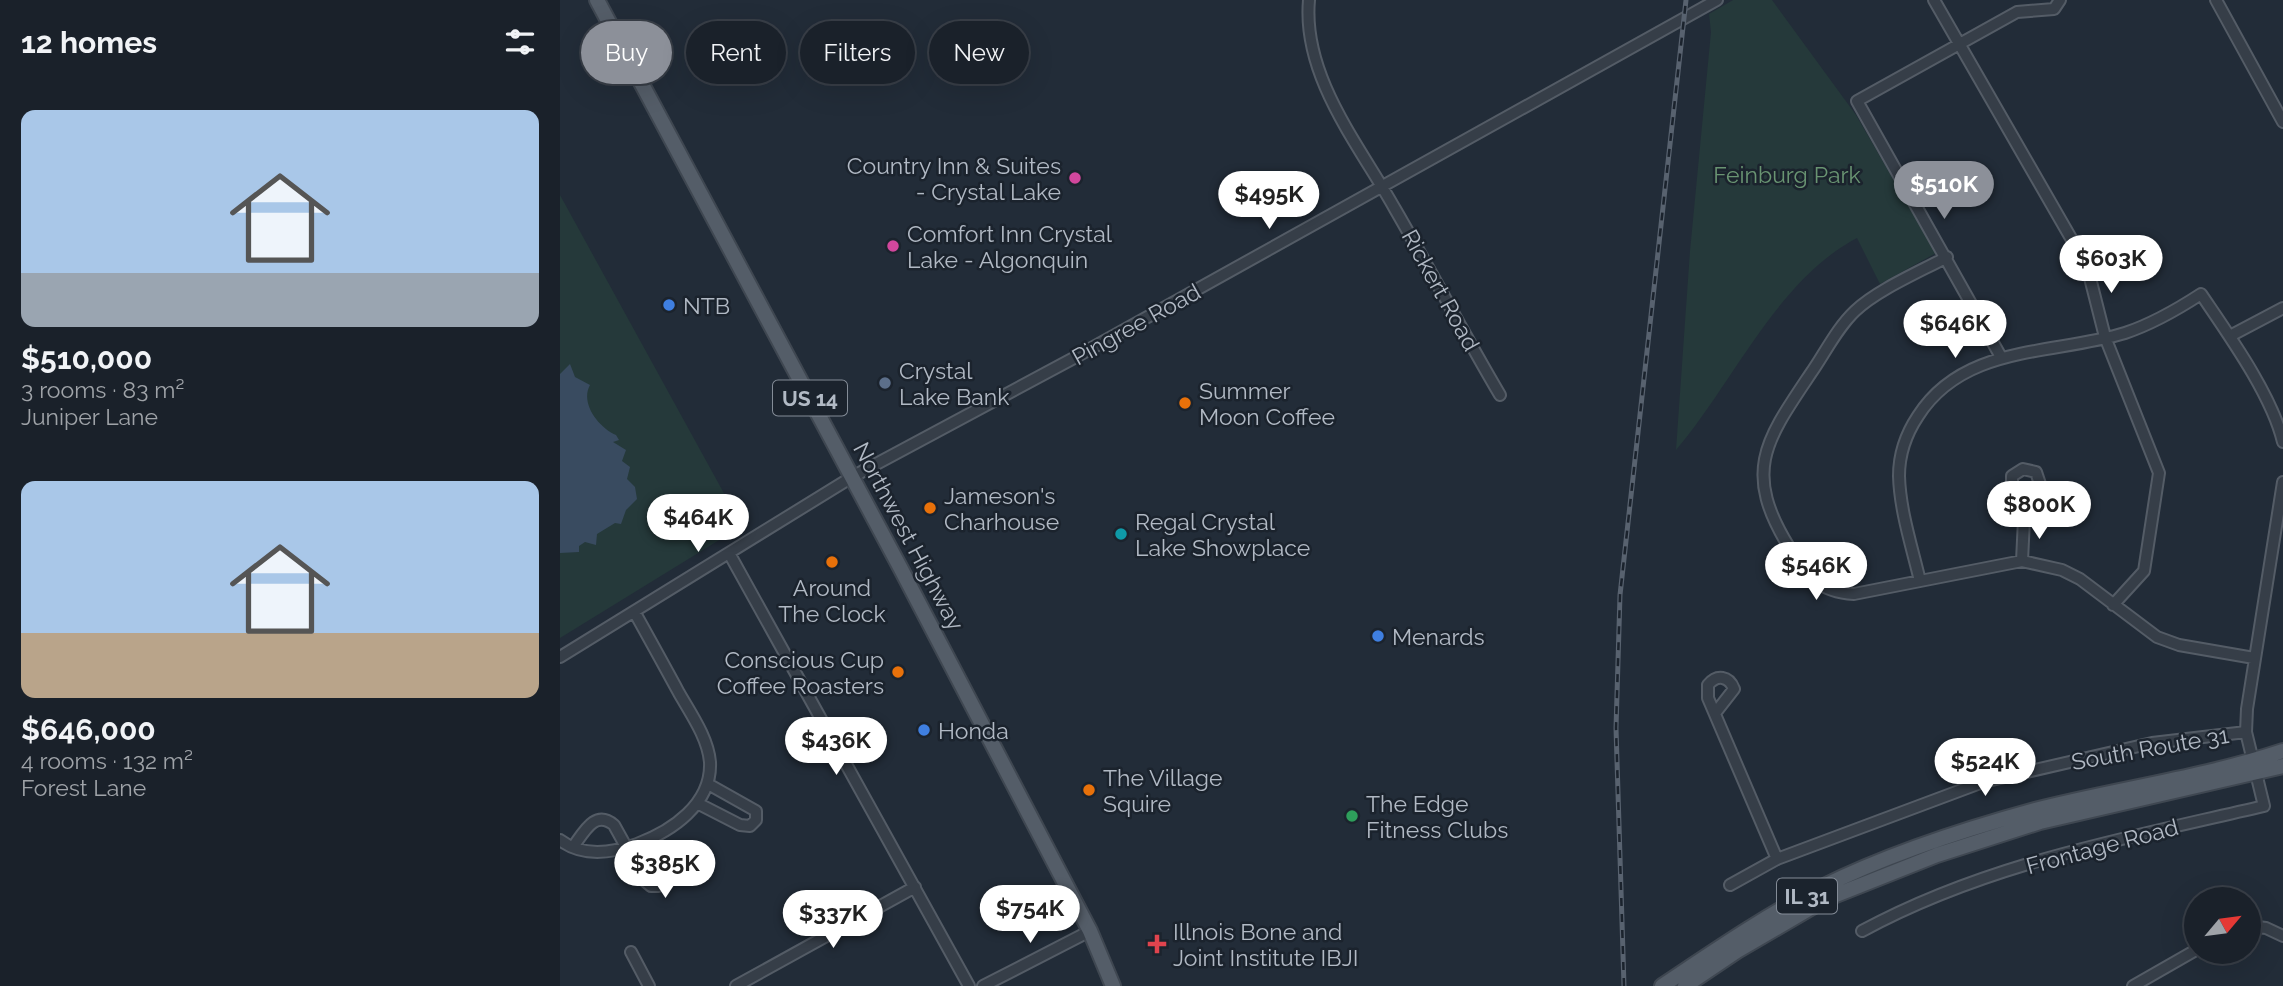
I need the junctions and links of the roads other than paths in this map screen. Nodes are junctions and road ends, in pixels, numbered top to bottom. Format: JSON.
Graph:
{"nodes":[{"id":1,"x":597,"y":0,"type":"edge"},
{"id":2,"x":1309,"y":0,"type":"edge"},
{"id":3,"x":1717,"y":0,"type":"edge"},
{"id":4,"x":1934,"y":0,"type":"edge"},
{"id":5,"x":2024,"y":0,"type":"edge"},
{"id":6,"x":2060,"y":0,"type":"edge"},
{"id":7,"x":2216,"y":0,"type":"edge"},
{"id":8,"x":2017,"y":12,"type":"junction"},
{"id":9,"x":1958,"y":44,"type":"junction"},
{"id":10,"x":2283,"y":122,"type":"edge"},
{"id":11,"x":1381,"y":185,"type":"junction"},
{"id":12,"x":1947,"y":257,"type":"junction"},
{"id":13,"x":2283,"y":308,"type":"edge"},
{"id":14,"x":2230,"y":336,"type":"junction"},
{"id":15,"x":2105,"y":337,"type":"junction"},
{"id":16,"x":2001,"y":357,"type":"junction"},
{"id":17,"x":1500,"y":395,"type":"dead end"},
{"id":18,"x":2283,"y":442,"type":"edge"},
{"id":19,"x":852,"y":477,"type":"junction"},
{"id":20,"x":2283,"y":482,"type":"edge"},
{"id":21,"x":2281,"y":513,"type":"edge"},
{"id":22,"x":2024,"y":519,"type":"dead end"},
{"id":23,"x":729,"y":553,"type":"junction"},
{"id":24,"x":2022,"y":561,"type":"junction"},
{"id":25,"x":1920,"y":581,"type":"junction"},
{"id":26,"x":2113,"y":605,"type":"junction"},
{"id":27,"x":635,"y":613,"type":"junction"},
{"id":28,"x":560,"y":657,"type":"edge"},
{"id":29,"x":2254,"y":658,"type":"junction"},
{"id":30,"x":1716,"y":712,"type":"dead end"},
{"id":31,"x":2246,"y":732,"type":"junction"},
{"id":32,"x":2283,"y":751,"type":"edge"},
{"id":33,"x":2283,"y":766,"type":"edge"},
{"id":34,"x":2253,"y":767,"type":"junction"},
{"id":35,"x":708,"y":784,"type":"junction"},
{"id":36,"x":699,"y":804,"type":"junction"},
{"id":37,"x":560,"y":840,"type":"edge"},
{"id":38,"x":648,"y":840,"type":"junction"},
{"id":39,"x":573,"y":847,"type":"junction"},
{"id":40,"x":627,"y":848,"type":"junction"},
{"id":41,"x":1777,"y":859,"type":"junction"},
{"id":42,"x":1730,"y":886,"type":"dead end"},
{"id":43,"x":915,"y":887,"type":"junction"},
{"id":44,"x":2261,"y":927,"type":"edge"},
{"id":45,"x":1090,"y":931,"type":"junction"},
{"id":46,"x":1862,"y":931,"type":"dead end"},
{"id":47,"x":2283,"y":936,"type":"edge"},
{"id":48,"x":631,"y":953,"type":"dead end"},
{"id":49,"x":2184,"y":957,"type":"edge"},
{"id":50,"x":649,"y":986,"type":"edge"},
{"id":51,"x":736,"y":986,"type":"edge"},
{"id":52,"x":969,"y":986,"type":"edge"},
{"id":53,"x":984,"y":986,"type":"edge"},
{"id":54,"x":1113,"y":986,"type":"edge"},
{"id":55,"x":1662,"y":986,"type":"edge"},
{"id":56,"x":1685,"y":986,"type":"edge"},
{"id":57,"x":2133,"y":986,"type":"edge"}],
"edges":[{"from":1,"to":19,"type":"main road","name":"Northwest Highway","number":"US 14"},
{"from":2,"to":11,"type":"street","name":"Rickert Road"},
{"from":3,"to":11,"type":"street","name":"Pingree Road"},
{"from":4,"to":9,"type":"street"},
{"from":5,"to":8,"type":"street"},
{"from":6,"to":8,"type":"street"},
{"from":7,"to":10,"type":"street"},
{"from":8,"to":9,"type":"street"},
{"from":9,"to":12,"type":"street"},
{"from":9,"to":15,"type":"street"},
{"from":11,"to":17,"type":"street","name":"Rickert Road"},
{"from":11,"to":19,"type":"street","name":"Pingree Road"},
{"from":12,"to":16,"type":"street"},
{"from":12,"to":25,"type":"street"},
{"from":13,"to":14,"type":"street"},
{"from":14,"to":15,"type":"street"},
{"from":14,"to":18,"type":"street"},
{"from":15,"to":16,"type":"street"},
{"from":15,"to":26,"type":"street"},
{"from":16,"to":25,"type":"street"},
{"from":19,"to":23,"type":"street","name":"Pingree Road"},
{"from":19,"to":45,"type":"main road","name":"Northwest Highway","number":"US 14"},
{"from":20,"to":21,"type":"street"},
{"from":21,"to":29,"type":"street"},
{"from":22,"to":24,"type":"street"},
{"from":23,"to":27,"type":"street","name":"Pingree Road"},
{"from":23,"to":43,"type":"street"},
{"from":24,"to":25,"type":"street"},
{"from":24,"to":26,"type":"street"},
{"from":26,"to":29,"type":"street"},
{"from":27,"to":28,"type":"street","name":"Pingree Road"},
{"from":27,"to":35,"type":"street"},
{"from":29,"to":31,"type":"street"},
{"from":30,"to":41,"type":"street"},
{"from":31,"to":34,"type":"street"},
{"from":31,"to":41,"type":"street","name":"South Route 31"},
{"from":32,"to":34,"type":"main road","number":"IL 31"},
{"from":33,"to":34,"type":"main road","number":"IL 31"},
{"from":34,"to":46,"type":"street","name":"Frontage Road"},
{"from":34,"to":55,"type":"main road","number":"IL 31"},
{"from":34,"to":56,"type":"main road","number":"IL 31"},
{"from":35,"to":36,"type":"street"},
{"from":35,"to":36,"type":"street"},
{"from":36,"to":38,"type":"street"},
{"from":37,"to":39,"type":"street"},
{"from":38,"to":40,"type":"street"},
{"from":38,"to":40,"type":"street"},
{"from":39,"to":40,"type":"street"},
{"from":39,"to":40,"type":"street"},
{"from":41,"to":42,"type":"street","name":"South Route 31"},
{"from":43,"to":51,"type":"street"},
{"from":43,"to":52,"type":"street"},
{"from":44,"to":47,"type":"street"},
{"from":45,"to":53,"type":"street"},
{"from":45,"to":54,"type":"main road","name":"Northwest Highway","number":"US 14"},
{"from":48,"to":50,"type":"street"},
{"from":49,"to":57,"type":"street"}]}
